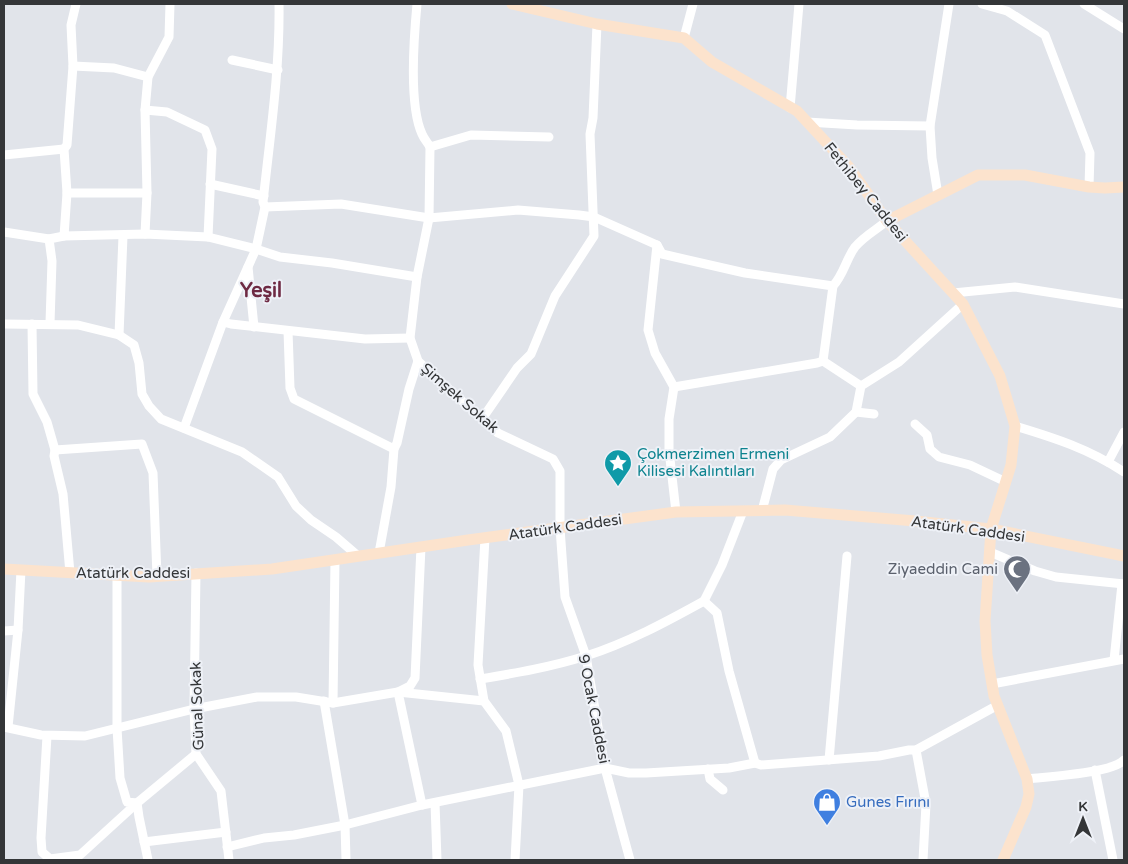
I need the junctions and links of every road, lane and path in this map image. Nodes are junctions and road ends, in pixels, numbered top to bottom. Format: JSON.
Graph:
{"nodes":[{"id":1,"x":76,"y":4,"type":"edge"},
{"id":2,"x":170,"y":4,"type":"edge"},
{"id":3,"x":279,"y":4,"type":"edge"},
{"id":4,"x":417,"y":4,"type":"edge"},
{"id":5,"x":512,"y":4,"type":"edge"},
{"id":6,"x":693,"y":4,"type":"edge"},
{"id":7,"x":799,"y":4,"type":"edge"},
{"id":8,"x":949,"y":4,"type":"edge"},
{"id":9,"x":982,"y":4,"type":"edge"},
{"id":10,"x":1084,"y":4,"type":"edge"},
{"id":11,"x":545,"y":8,"type":"edge"},
{"id":12,"x":597,"y":24,"type":"junction"},
{"id":13,"x":1124,"y":29,"type":"edge"},
{"id":14,"x":684,"y":38,"type":"junction"},
{"id":15,"x":232,"y":60,"type":"dead end"},
{"id":16,"x":73,"y":66,"type":"junction"},
{"id":17,"x":278,"y":70,"type":"junction"},
{"id":18,"x":148,"y":77,"type":"junction"},
{"id":19,"x":790,"y":108,"type":"junction"},
{"id":20,"x":145,"y":110,"type":"junction"},
{"id":21,"x":807,"y":122,"type":"junction"},
{"id":22,"x":930,"y":126,"type":"junction"},
{"id":23,"x":549,"y":137,"type":"dead end"},
{"id":24,"x":430,"y":147,"type":"junction"},
{"id":25,"x":64,"y":149,"type":"junction"},
{"id":26,"x":4,"y":155,"type":"edge"},
{"id":27,"x":210,"y":184,"type":"junction"},
{"id":28,"x":1089,"y":187,"type":"junction"},
{"id":29,"x":1124,"y":187,"type":"edge"},
{"id":30,"x":67,"y":194,"type":"junction"},
{"id":31,"x":147,"y":194,"type":"junction"},
{"id":32,"x":938,"y":195,"type":"junction"},
{"id":33,"x":264,"y":196,"type":"junction"},
{"id":34,"x":265,"y":208,"type":"junction"},
{"id":35,"x":429,"y":218,"type":"junction"},
{"id":36,"x":594,"y":218,"type":"junction"},
{"id":37,"x":887,"y":221,"type":"junction"},
{"id":38,"x":4,"y":232,"type":"edge"},
{"id":39,"x":145,"y":234,"type":"junction"},
{"id":40,"x":64,"y":236,"type":"junction"},
{"id":41,"x":123,"y":236,"type":"junction"},
{"id":42,"x":208,"y":237,"type":"junction"},
{"id":43,"x":49,"y":239,"type":"junction"},
{"id":44,"x":657,"y":245,"type":"junction"},
{"id":45,"x":256,"y":249,"type":"junction"},
{"id":46,"x":248,"y":266,"type":"junction"},
{"id":47,"x":417,"y":277,"type":"junction"},
{"id":48,"x":833,"y":286,"type":"junction"},
{"id":49,"x":953,"y":293,"type":"junction"},
{"id":50,"x":962,"y":304,"type":"junction"},
{"id":51,"x":1124,"y":304,"type":"edge"},
{"id":52,"x":223,"y":322,"type":"junction"},
{"id":53,"x":50,"y":323,"type":"junction"},
{"id":54,"x":4,"y":324,"type":"edge"},
{"id":55,"x":32,"y":324,"type":"junction"},
{"id":56,"x":254,"y":327,"type":"junction"},
{"id":57,"x":288,"y":331,"type":"junction"},
{"id":58,"x":119,"y":335,"type":"junction"},
{"id":59,"x":410,"y":338,"type":"junction"},
{"id":60,"x":418,"y":361,"type":"junction"},
{"id":61,"x":822,"y":361,"type":"junction"},
{"id":62,"x":861,"y":386,"type":"junction"},
{"id":63,"x":674,"y":387,"type":"junction"},
{"id":64,"x":856,"y":412,"type":"junction"},
{"id":65,"x":874,"y":414,"type":"dead end"},
{"id":66,"x":482,"y":419,"type":"junction"},
{"id":67,"x":914,"y":424,"type":"dead end"},
{"id":68,"x":1015,"y":426,"type":"junction"},
{"id":69,"x":184,"y":428,"type":"junction"},
{"id":70,"x":1124,"y":432,"type":"edge"},
{"id":71,"x":394,"y":449,"type":"junction"},
{"id":72,"x":55,"y":450,"type":"junction"},
{"id":73,"x":1108,"y":462,"type":"junction"},
{"id":74,"x":1124,"y":472,"type":"edge"},
{"id":75,"x":1006,"y":482,"type":"junction"},
{"id":76,"x":744,"y":511,"type":"junction"},
{"id":77,"x":762,"y":511,"type":"junction"},
{"id":78,"x":676,"y":512,"type":"junction"},
{"id":79,"x":560,"y":528,"type":"junction"},
{"id":80,"x":991,"y":529,"type":"junction"},
{"id":81,"x":485,"y":538,"type":"junction"},
{"id":82,"x":421,"y":547,"type":"junction"},
{"id":83,"x":990,"y":552,"type":"junction"},
{"id":84,"x":379,"y":553,"type":"junction"},
{"id":85,"x":358,"y":556,"type":"junction"},
{"id":86,"x":847,"y":556,"type":"dead end"},
{"id":87,"x":1124,"y":556,"type":"edge"},
{"id":88,"x":335,"y":560,"type":"junction"},
{"id":89,"x":4,"y":569,"type":"edge"},
{"id":90,"x":21,"y":570,"type":"junction"},
{"id":91,"x":70,"y":573,"type":"junction"},
{"id":92,"x":196,"y":573,"type":"junction"},
{"id":93,"x":117,"y":575,"type":"junction"},
{"id":94,"x":157,"y":576,"type":"junction"},
{"id":95,"x":1123,"y":584,"type":"edge"},
{"id":96,"x":704,"y":601,"type":"junction"},
{"id":97,"x":18,"y":630,"type":"junction"},
{"id":98,"x":4,"y":631,"type":"edge"},
{"id":99,"x":586,"y":656,"type":"junction"},
{"id":100,"x":1124,"y":659,"type":"edge"},
{"id":101,"x":1114,"y":660,"type":"junction"},
{"id":102,"x":4,"y":672,"type":"edge"},
{"id":103,"x":14,"y":672,"type":"junction"},
{"id":104,"x":480,"y":679,"type":"junction"},
{"id":105,"x":992,"y":684,"type":"junction"},
{"id":106,"x":398,"y":692,"type":"junction"},
{"id":107,"x":324,"y":701,"type":"junction"},
{"id":108,"x":484,"y":701,"type":"junction"},
{"id":109,"x":334,"y":702,"type":"junction"},
{"id":110,"x":998,"y":706,"type":"junction"},
{"id":111,"x":194,"y":709,"type":"junction"},
{"id":112,"x":6,"y":727,"type":"edge"},
{"id":113,"x":117,"y":728,"type":"junction"},
{"id":114,"x":47,"y":736,"type":"junction"},
{"id":115,"x":916,"y":750,"type":"junction"},
{"id":116,"x":196,"y":754,"type":"junction"},
{"id":117,"x":829,"y":760,"type":"junction"},
{"id":118,"x":1124,"y":760,"type":"edge"},
{"id":119,"x":756,"y":764,"type":"junction"},
{"id":120,"x":605,"y":768,"type":"junction"},
{"id":121,"x":708,"y":769,"type":"junction"},
{"id":122,"x":1095,"y":770,"type":"junction"},
{"id":123,"x":1026,"y":779,"type":"junction"},
{"id":124,"x":519,"y":785,"type":"junction"},
{"id":125,"x":723,"y":790,"type":"dead end"},
{"id":126,"x":138,"y":803,"type":"junction"},
{"id":127,"x":435,"y":803,"type":"junction"},
{"id":128,"x":422,"y":805,"type":"junction"},
{"id":129,"x":345,"y":825,"type":"junction"},
{"id":130,"x":226,"y":832,"type":"junction"},
{"id":131,"x":144,"y":842,"type":"junction"},
{"id":132,"x":227,"y":847,"type":"junction"},
{"id":133,"x":50,"y":860,"type":"edge"},
{"id":134,"x":148,"y":860,"type":"edge"},
{"id":135,"x":228,"y":860,"type":"edge"},
{"id":136,"x":346,"y":860,"type":"edge"},
{"id":137,"x":437,"y":860,"type":"edge"},
{"id":138,"x":515,"y":860,"type":"edge"},
{"id":139,"x":630,"y":860,"type":"edge"},
{"id":140,"x":923,"y":860,"type":"edge"},
{"id":141,"x":1003,"y":860,"type":"edge"},
{"id":142,"x":1113,"y":860,"type":"edge"}],
"edges":[{"from":1,"to":16,"type":"street"},
{"from":2,"to":18,"type":"street"},
{"from":3,"to":17,"type":"street"},
{"from":4,"to":24,"type":"street"},
{"from":5,"to":11,"type":"street"},
{"from":6,"to":14,"type":"street"},
{"from":7,"to":19,"type":"street"},
{"from":8,"to":22,"type":"street"},
{"from":9,"to":28,"type":"street"},
{"from":10,"to":13,"type":"street"},
{"from":11,"to":12,"type":"street"},
{"from":12,"to":14,"type":"street"},
{"from":12,"to":36,"type":"street"},
{"from":14,"to":19,"type":"street","name":"Fethibey Caddesi"},
{"from":15,"to":17,"type":"street"},
{"from":16,"to":18,"type":"street"},
{"from":16,"to":25,"type":"street"},
{"from":17,"to":33,"type":"street"},
{"from":18,"to":20,"type":"street"},
{"from":19,"to":21,"type":"street","name":"Fethibey Caddesi"},
{"from":20,"to":27,"type":"street"},
{"from":20,"to":31,"type":"street"},
{"from":21,"to":22,"type":"street"},
{"from":21,"to":37,"type":"street","name":"Fethibey Caddesi"},
{"from":22,"to":32,"type":"street"},
{"from":23,"to":24,"type":"street"},
{"from":24,"to":35,"type":"street","name":"Şimşek Sokak"},
{"from":25,"to":26,"type":"street"},
{"from":25,"to":30,"type":"street"},
{"from":27,"to":33,"type":"street"},
{"from":27,"to":42,"type":"street"},
{"from":28,"to":29,"type":"street"},
{"from":28,"to":32,"type":"street"},
{"from":30,"to":31,"type":"street"},
{"from":30,"to":40,"type":"street"},
{"from":31,"to":39,"type":"street"},
{"from":32,"to":37,"type":"street"},
{"from":33,"to":34,"type":"street"},
{"from":34,"to":35,"type":"street"},
{"from":34,"to":45,"type":"street"},
{"from":35,"to":36,"type":"street"},
{"from":35,"to":47,"type":"street","name":"Şimşek Sokak"},
{"from":36,"to":44,"type":"street"},
{"from":36,"to":66,"type":"street"},
{"from":37,"to":48,"type":"street"},
{"from":37,"to":49,"type":"street","name":"Fethibey Caddesi"},
{"from":38,"to":43,"type":"street"},
{"from":39,"to":41,"type":"street"},
{"from":39,"to":42,"type":"street"},
{"from":40,"to":41,"type":"street"},
{"from":40,"to":43,"type":"street"},
{"from":41,"to":58,"type":"street"},
{"from":42,"to":45,"type":"street"},
{"from":43,"to":53,"type":"street"},
{"from":44,"to":48,"type":"street"},
{"from":44,"to":63,"type":"street"},
{"from":45,"to":46,"type":"street"},
{"from":45,"to":47,"type":"street"},
{"from":46,"to":52,"type":"street"},
{"from":46,"to":56,"type":"street"},
{"from":47,"to":59,"type":"street","name":"Şimşek Sokak"},
{"from":48,"to":61,"type":"street"},
{"from":49,"to":50,"type":"street","name":"Fethibey Caddesi"},
{"from":49,"to":51,"type":"street"},
{"from":50,"to":62,"type":"street"},
{"from":50,"to":68,"type":"street","name":"Fethibey Caddesi"},
{"from":52,"to":56,"type":"street"},
{"from":52,"to":69,"type":"street"},
{"from":53,"to":55,"type":"street"},
{"from":53,"to":58,"type":"street"},
{"from":54,"to":55,"type":"street"},
{"from":55,"to":72,"type":"street"},
{"from":56,"to":57,"type":"street"},
{"from":57,"to":59,"type":"street"},
{"from":57,"to":71,"type":"street"},
{"from":58,"to":69,"type":"street"},
{"from":59,"to":60,"type":"street","name":"Şimşek Sokak"},
{"from":60,"to":66,"type":"street","name":"Şimşek Sokak"},
{"from":60,"to":71,"type":"street"},
{"from":61,"to":62,"type":"street"},
{"from":61,"to":63,"type":"street"},
{"from":62,"to":64,"type":"street"},
{"from":63,"to":78,"type":"street"},
{"from":64,"to":65,"type":"street"},
{"from":64,"to":77,"type":"street"},
{"from":66,"to":79,"type":"street","name":"Şimşek Sokak"},
{"from":67,"to":75,"type":"street"},
{"from":68,"to":73,"type":"street"},
{"from":68,"to":75,"type":"street","name":"Fethibey Caddesi"},
{"from":69,"to":85,"type":"street"},
{"from":70,"to":73,"type":"street"},
{"from":71,"to":84,"type":"street"},
{"from":72,"to":91,"type":"street"},
{"from":72,"to":94,"type":"street"},
{"from":73,"to":74,"type":"street"},
{"from":75,"to":80,"type":"street","name":"Fethibey Caddesi"},
{"from":76,"to":77,"type":"street","name":"Atatürk Caddesi"},
{"from":76,"to":78,"type":"street","name":"Atatürk Caddesi"},
{"from":76,"to":96,"type":"street"},
{"from":77,"to":80,"type":"street","name":"Atatürk Caddesi"},
{"from":78,"to":79,"type":"street","name":"Atatürk Caddesi"},
{"from":79,"to":81,"type":"street","name":"Atatürk Caddesi"},
{"from":79,"to":99,"type":"street","name":"9 Ocak Caddesi"},
{"from":80,"to":83,"type":"street","name":"Fethibey Caddesi"},
{"from":80,"to":87,"type":"street","name":"Atatürk Caddesi"},
{"from":81,"to":82,"type":"street","name":"Atatürk Caddesi"},
{"from":81,"to":104,"type":"street"},
{"from":82,"to":84,"type":"street","name":"Atatürk Caddesi"},
{"from":82,"to":106,"type":"street"},
{"from":83,"to":95,"type":"street"},
{"from":83,"to":105,"type":"street","name":"Fethibey Caddesi"},
{"from":84,"to":85,"type":"street","name":"Atatürk Caddesi"},
{"from":85,"to":88,"type":"street","name":"Atatürk Caddesi"},
{"from":86,"to":117,"type":"street"},
{"from":88,"to":92,"type":"street","name":"Atatürk Caddesi"},
{"from":88,"to":109,"type":"street"},
{"from":89,"to":90,"type":"street","name":"Atatürk Caddesi"},
{"from":90,"to":91,"type":"street","name":"Atatürk Caddesi"},
{"from":90,"to":97,"type":"street"},
{"from":91,"to":93,"type":"street","name":"Atatürk Caddesi"},
{"from":92,"to":94,"type":"street","name":"Atatürk Caddesi"},
{"from":92,"to":111,"type":"street","name":"Günal Sokak"},
{"from":93,"to":94,"type":"street","name":"Atatürk Caddesi"},
{"from":93,"to":113,"type":"street"},
{"from":95,"to":101,"type":"street"},
{"from":96,"to":99,"type":"street"},
{"from":96,"to":119,"type":"street"},
{"from":97,"to":98,"type":"street"},
{"from":97,"to":103,"type":"street"},
{"from":99,"to":104,"type":"street"},
{"from":99,"to":120,"type":"street","name":"9 Ocak Caddesi"},
{"from":100,"to":101,"type":"street"},
{"from":101,"to":105,"type":"street"},
{"from":102,"to":103,"type":"street"},
{"from":103,"to":112,"type":"street"},
{"from":104,"to":108,"type":"street"},
{"from":105,"to":110,"type":"street","name":"Fethibey Caddesi"},
{"from":106,"to":108,"type":"street"},
{"from":106,"to":109,"type":"street"},
{"from":106,"to":128,"type":"street"},
{"from":107,"to":109,"type":"street"},
{"from":107,"to":111,"type":"street"},
{"from":107,"to":129,"type":"street"},
{"from":108,"to":124,"type":"street"},
{"from":110,"to":115,"type":"street"},
{"from":110,"to":123,"type":"street","name":"Fethibey Caddesi"},
{"from":111,"to":113,"type":"street"},
{"from":111,"to":116,"type":"street","name":"Günal Sokak"},
{"from":112,"to":114,"type":"street"},
{"from":113,"to":114,"type":"street"},
{"from":113,"to":126,"type":"street"},
{"from":114,"to":133,"type":"street"},
{"from":115,"to":117,"type":"street"},
{"from":115,"to":140,"type":"street"},
{"from":116,"to":126,"type":"street"},
{"from":116,"to":130,"type":"street","name":"Günal Sokak"},
{"from":117,"to":119,"type":"street"},
{"from":118,"to":122,"type":"street"},
{"from":119,"to":121,"type":"street"},
{"from":120,"to":121,"type":"street"},
{"from":120,"to":124,"type":"street"},
{"from":120,"to":139,"type":"street","name":"9 Ocak Caddesi"},
{"from":121,"to":125,"type":"street"},
{"from":122,"to":123,"type":"street"},
{"from":122,"to":142,"type":"street"},
{"from":123,"to":141,"type":"street","name":"Fethibey Caddesi"},
{"from":124,"to":127,"type":"street"},
{"from":124,"to":138,"type":"street"},
{"from":126,"to":131,"type":"street"},
{"from":126,"to":133,"type":"street"},
{"from":127,"to":128,"type":"street"},
{"from":127,"to":137,"type":"street"},
{"from":128,"to":129,"type":"street"},
{"from":129,"to":132,"type":"street"},
{"from":129,"to":136,"type":"street"},
{"from":130,"to":131,"type":"street"},
{"from":130,"to":132,"type":"street","name":"Günal Sokak"},
{"from":131,"to":134,"type":"street"},
{"from":132,"to":135,"type":"street","name":"Günal Sokak"}]}
